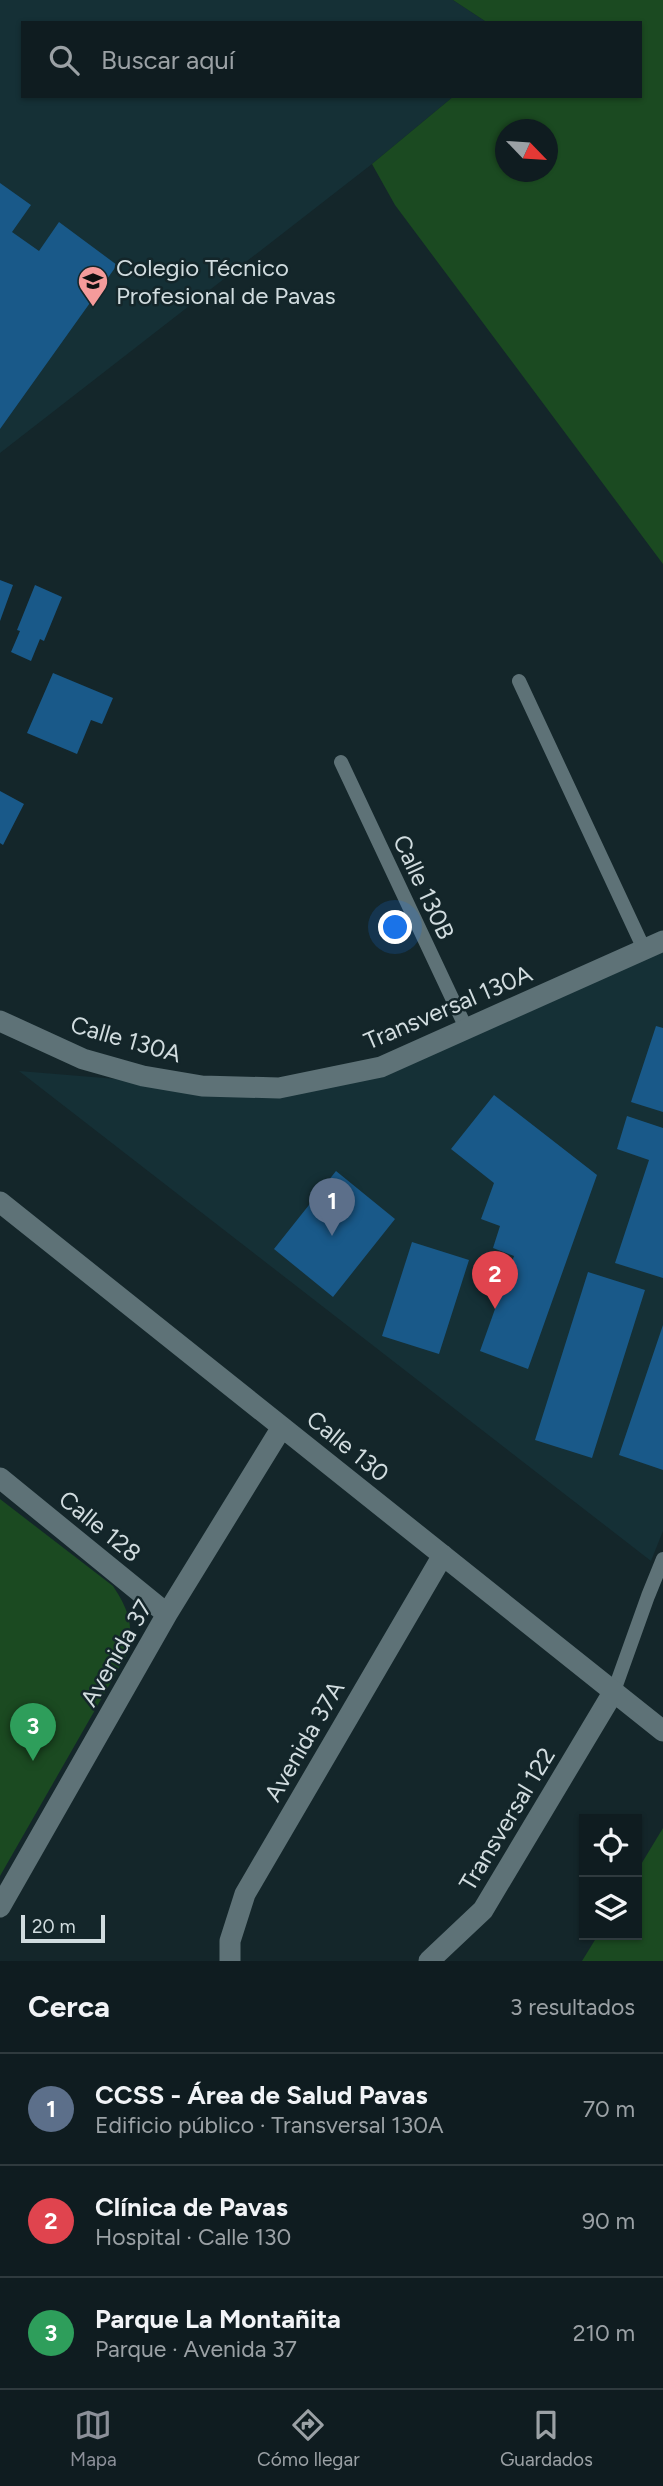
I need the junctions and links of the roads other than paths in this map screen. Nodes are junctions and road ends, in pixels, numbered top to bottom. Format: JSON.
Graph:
{"nodes":[{"id":1,"x":519,"y":681,"type":"dead end"},
{"id":2,"x":341,"y":762,"type":"dead end"},
{"id":3,"x":653,"y":945,"type":"edge"},
{"id":4,"x":0,"y":1021,"type":"edge"},
{"id":5,"x":467,"y":1030,"type":"junction"},
{"id":6,"x":202,"y":1086,"type":"joint"},
{"id":7,"x":0,"y":1202,"type":"edge"},
{"id":8,"x":282,"y":1427,"type":"junction"},
{"id":9,"x":0,"y":1478,"type":"edge"},
{"id":10,"x":443,"y":1555,"type":"junction"},
{"id":11,"x":663,"y":1559,"type":"edge"},
{"id":12,"x":167,"y":1614,"type":"junction"},
{"id":13,"x":614,"y":1692,"type":"junction"},
{"id":14,"x":663,"y":1731,"type":"edge"},
{"id":15,"x":0,"y":1907,"type":"edge"},
{"id":16,"x":230,"y":1961,"type":"edge"},
{"id":17,"x":429,"y":1961,"type":"edge"}],
"edges":[{"from":1,"to":3,"type":"lane"},
{"from":2,"to":5,"type":"lane","name":"Calle 130B"},
{"from":3,"to":5,"type":"street","name":"Transversal 130A"},
{"from":4,"to":6,"type":"street","name":"Calle 130A"},
{"from":5,"to":6,"type":"street","name":"Transversal 130A"},
{"from":7,"to":8,"type":"street","name":"Calle 130"},
{"from":8,"to":10,"type":"street","name":"Calle 130"},
{"from":8,"to":12,"type":"street","name":"Avenida 37"},
{"from":9,"to":12,"type":"street","name":"Calle 128"},
{"from":10,"to":13,"type":"street","name":"Calle 130"},
{"from":10,"to":16,"type":"street","name":"Avenida 37A"},
{"from":11,"to":13,"type":"lane"},
{"from":12,"to":15,"type":"street","name":"Avenida 37"},
{"from":13,"to":14,"type":"street","name":"Calle 130"},
{"from":13,"to":17,"type":"street","name":"Transversal 122"}]}
